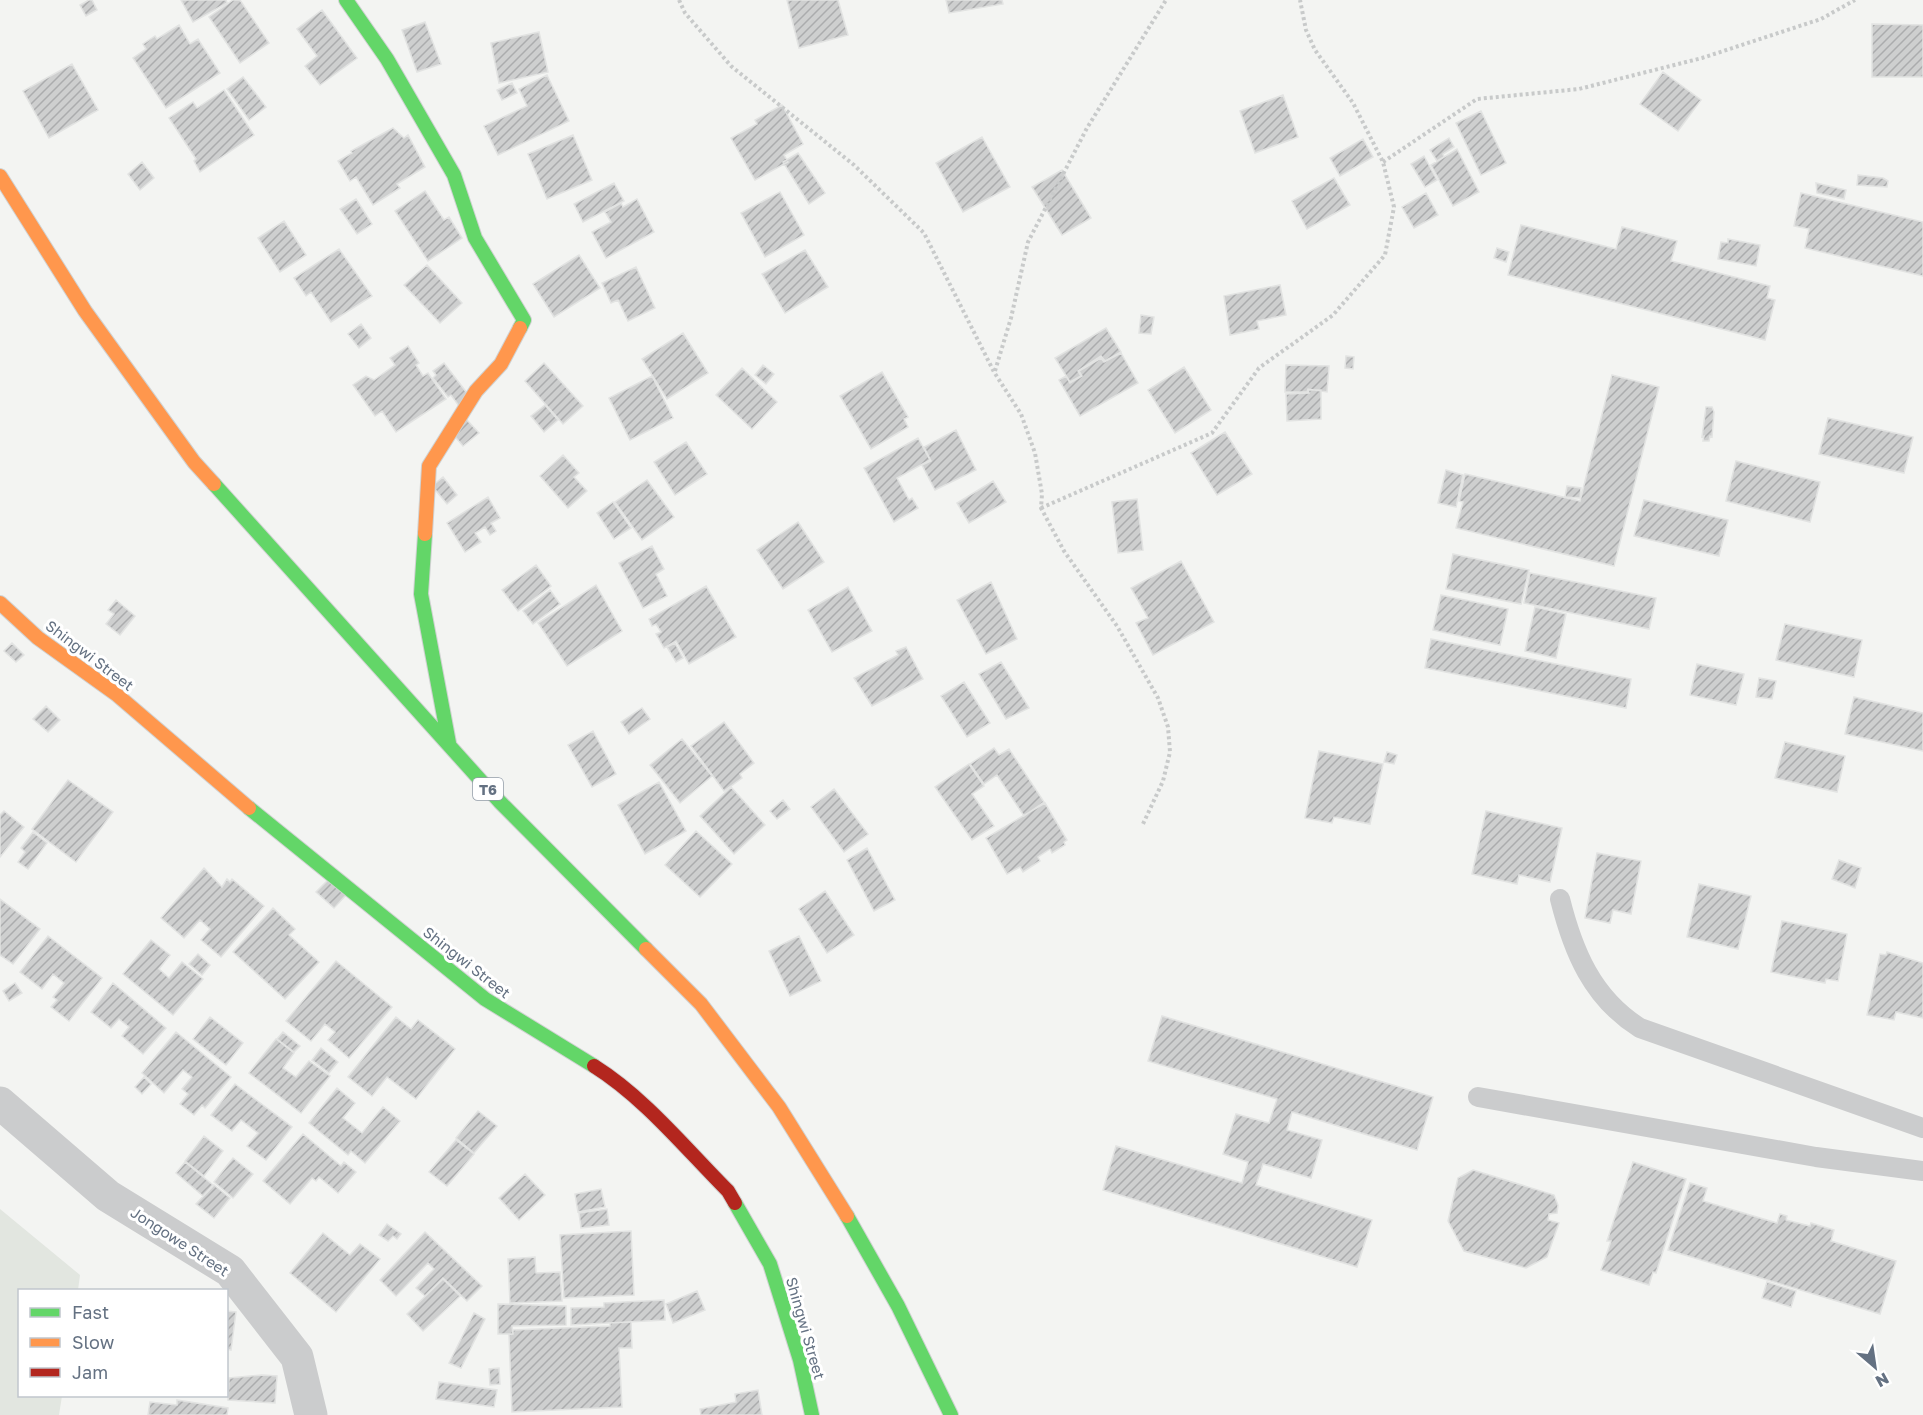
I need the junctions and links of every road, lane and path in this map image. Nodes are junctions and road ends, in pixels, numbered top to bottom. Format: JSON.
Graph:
{"nodes":[{"id":1,"x":346,"y":0,"type":"edge"},
{"id":2,"x":679,"y":0,"type":"edge"},
{"id":3,"x":1166,"y":0,"type":"edge"},
{"id":4,"x":1300,"y":0,"type":"edge"},
{"id":5,"x":1855,"y":0,"type":"edge"},
{"id":6,"x":1383,"y":162,"type":"junction"},
{"id":7,"x":0,"y":176,"type":"edge"},
{"id":8,"x":994,"y":372,"type":"junction"},
{"id":9,"x":1041,"y":508,"type":"junction"},
{"id":10,"x":0,"y":603,"type":"edge"},
{"id":11,"x":449,"y":742,"type":"junction"},
{"id":12,"x":1143,"y":824,"type":"dead end"},
{"id":13,"x":1560,"y":899,"type":"dead end"},
{"id":14,"x":1478,"y":1097,"type":"dead end"},
{"id":15,"x":0,"y":1103,"type":"edge"},
{"id":16,"x":1923,"y":1128,"type":"edge"},
{"id":17,"x":1923,"y":1171,"type":"edge"},
{"id":18,"x":311,"y":1415,"type":"edge"},
{"id":19,"x":812,"y":1415,"type":"edge"},
{"id":20,"x":951,"y":1415,"type":"edge"}],
"edges":[{"from":1,"to":11,"type":"main road"},
{"from":2,"to":8,"type":"path"},
{"from":3,"to":8,"type":"path"},
{"from":4,"to":6,"type":"path"},
{"from":5,"to":6,"type":"path"},
{"from":6,"to":9,"type":"path"},
{"from":7,"to":11,"type":"main road","number":"T6"},
{"from":8,"to":9,"type":"path"},
{"from":9,"to":12,"type":"path"},
{"from":10,"to":19,"type":"main road","name":"Shingwi Street"},
{"from":11,"to":20,"type":"main road","number":"T6"},
{"from":13,"to":16,"type":"lane"},
{"from":14,"to":17,"type":"lane"},
{"from":15,"to":18,"type":"street","name":"Jongowe Street"}]}
